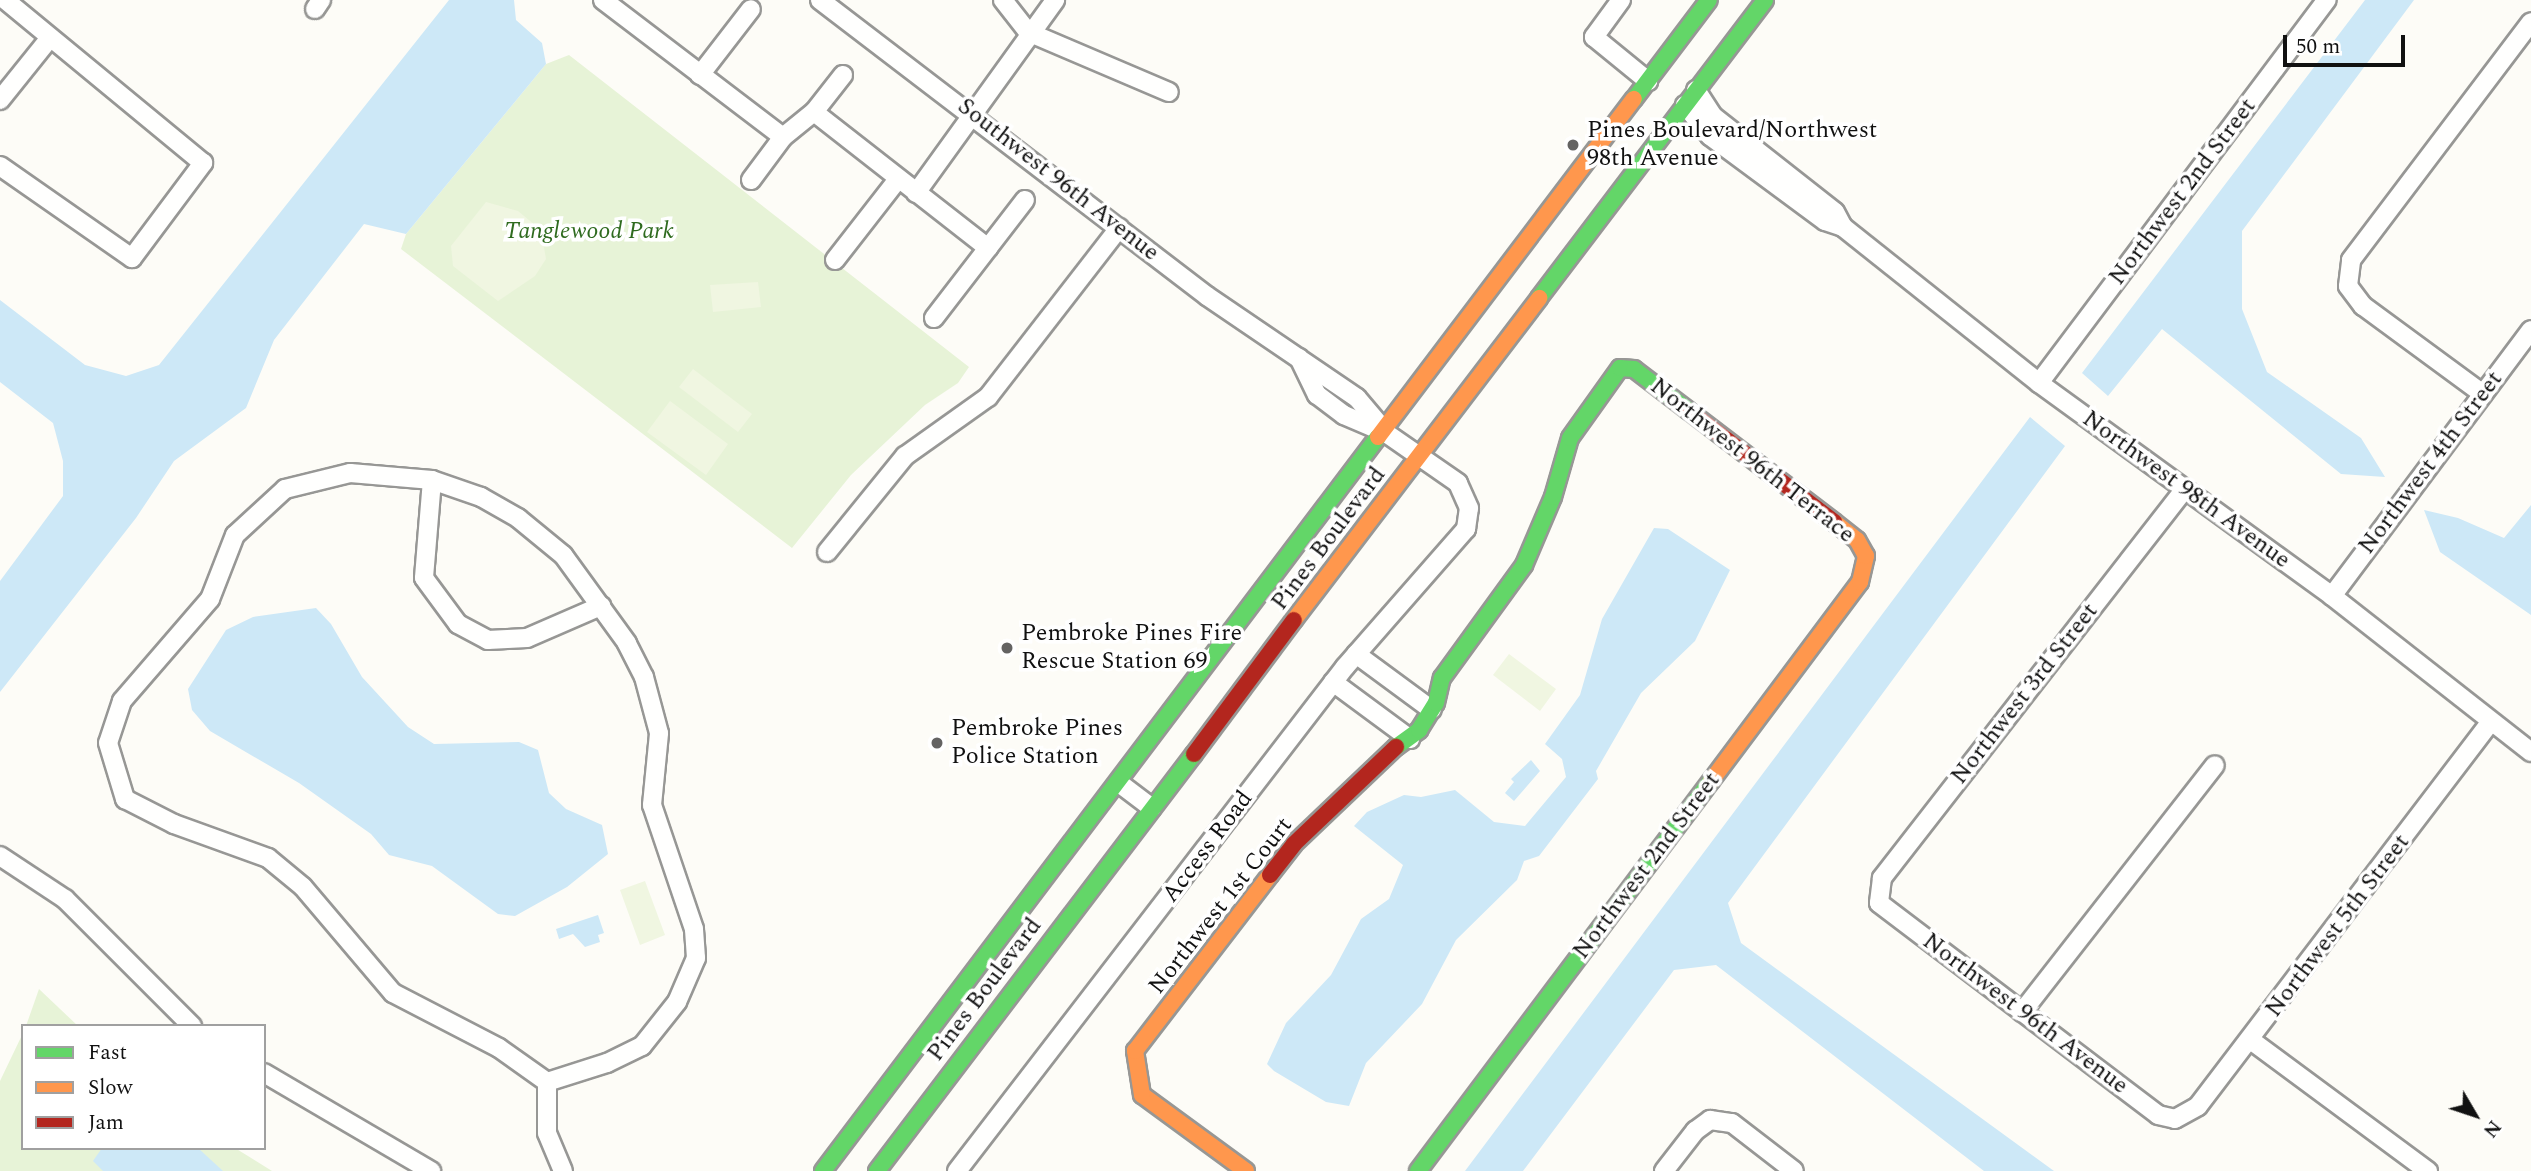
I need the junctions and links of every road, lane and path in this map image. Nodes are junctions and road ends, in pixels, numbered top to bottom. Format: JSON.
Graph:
{"nodes":[{"id":1,"x":5,"y":0,"type":"edge"},
{"id":2,"x":820,"y":0,"type":"edge"},
{"id":3,"x":1003,"y":0,"type":"edge"},
{"id":4,"x":1055,"y":0,"type":"edge"},
{"id":5,"x":1621,"y":0,"type":"edge"},
{"id":6,"x":1709,"y":0,"type":"edge"},
{"id":7,"x":1765,"y":0,"type":"edge"},
{"id":8,"x":2327,"y":0,"type":"edge"},
{"id":9,"x":608,"y":2,"type":"edge"},
{"id":10,"x":751,"y":9,"type":"dead end"},
{"id":11,"x":2531,"y":22,"type":"edge"},
{"id":12,"x":1028,"y":32,"type":"junction"},
{"id":13,"x":49,"y":39,"type":"junction"},
{"id":14,"x":700,"y":75,"type":"junction"},
{"id":15,"x":843,"y":75,"type":"dead end"},
{"id":16,"x":1680,"y":79,"type":"dead end"},
{"id":17,"x":1652,"y":90,"type":"junction"},
{"id":18,"x":1696,"y":90,"type":"junction"},
{"id":19,"x":1169,"y":92,"type":"dead end"},
{"id":20,"x":0,"y":100,"type":"edge"},
{"id":21,"x":1685,"y":105,"type":"junction"},
{"id":22,"x":814,"y":112,"type":"junction"},
{"id":23,"x":975,"y":114,"type":"junction"},
{"id":24,"x":783,"y":137,"type":"junction"},
{"id":25,"x":1638,"y":138,"type":"dead end"},
{"id":26,"x":0,"y":166,"type":"edge"},
{"id":27,"x":898,"y":179,"type":"junction"},
{"id":28,"x":751,"y":180,"type":"dead end"},
{"id":29,"x":916,"y":193,"type":"junction"},
{"id":30,"x":1025,"y":200,"type":"dead end"},
{"id":31,"x":1843,"y":227,"type":"junction"},
{"id":32,"x":1119,"y":228,"type":"junction"},
{"id":33,"x":988,"y":248,"type":"junction"},
{"id":34,"x":835,"y":260,"type":"dead end"},
{"id":35,"x":1555,"y":277,"type":"junction"},
{"id":36,"x":933,"y":318,"type":"dead end"},
{"id":37,"x":2531,"y":330,"type":"edge"},
{"id":38,"x":1634,"y":369,"type":"joint"},
{"id":39,"x":2039,"y":383,"type":"junction"},
{"id":40,"x":2483,"y":394,"type":"junction"},
{"id":41,"x":1386,"y":433,"type":"junction"},
{"id":42,"x":1420,"y":457,"type":"junction"},
{"id":43,"x":432,"y":480,"type":"junction"},
{"id":44,"x":2184,"y":490,"type":"junction"},
{"id":45,"x":1466,"y":529,"type":"joint"},
{"id":46,"x":827,"y":552,"type":"dead end"},
{"id":47,"x":1866,"y":556,"type":"joint"},
{"id":48,"x":2332,"y":596,"type":"junction"},
{"id":49,"x":601,"y":606,"type":"junction"},
{"id":50,"x":1356,"y":654,"type":"junction"},
{"id":51,"x":1333,"y":682,"type":"junction"},
{"id":52,"x":1432,"y":710,"type":"junction"},
{"id":53,"x":2491,"y":722,"type":"junction"},
{"id":54,"x":1409,"y":738,"type":"junction"},
{"id":55,"x":2531,"y":751,"type":"edge"},
{"id":56,"x":2216,"y":765,"type":"dead end"},
{"id":57,"x":1119,"y":783,"type":"junction"},
{"id":58,"x":1152,"y":808,"type":"junction"},
{"id":59,"x":0,"y":856,"type":"edge"},
{"id":60,"x":1879,"y":903,"type":"joint"},
{"id":61,"x":2022,"y":1012,"type":"junction"},
{"id":62,"x":190,"y":1024,"type":"edge"},
{"id":63,"x":2252,"y":1041,"type":"junction"},
{"id":64,"x":266,"y":1074,"type":"edge"},
{"id":65,"x":547,"y":1082,"type":"junction"},
{"id":66,"x":2175,"y":1119,"type":"joint"},
{"id":67,"x":431,"y":1171,"type":"edge"},
{"id":68,"x":563,"y":1171,"type":"edge"},
{"id":69,"x":823,"y":1171,"type":"edge"},
{"id":70,"x":877,"y":1171,"type":"edge"},
{"id":71,"x":957,"y":1171,"type":"edge"},
{"id":72,"x":1246,"y":1171,"type":"edge"},
{"id":73,"x":1418,"y":1171,"type":"edge"},
{"id":74,"x":1664,"y":1171,"type":"edge"},
{"id":75,"x":1794,"y":1171,"type":"edge"},
{"id":76,"x":2428,"y":1171,"type":"edge"}],
"edges":[{"from":1,"to":13,"type":"street"},
{"from":2,"to":23,"type":"street","name":"Southwest 96th Avenue"},
{"from":3,"to":12,"type":"street"},
{"from":4,"to":12,"type":"street"},
{"from":5,"to":17,"type":"street"},
{"from":6,"to":17,"type":"main road","name":"Pines Boulevard"},
{"from":7,"to":18,"type":"main road","name":"Pines Boulevard"},
{"from":8,"to":39,"type":"street","name":"Northwest 2nd Street"},
{"from":9,"to":14,"type":"street"},
{"from":10,"to":14,"type":"street"},
{"from":11,"to":40,"type":"street"},
{"from":12,"to":19,"type":"street"},
{"from":12,"to":23,"type":"street"},
{"from":13,"to":20,"type":"street"},
{"from":13,"to":26,"type":"street"},
{"from":14,"to":24,"type":"street"},
{"from":15,"to":22,"type":"street"},
{"from":16,"to":21,"type":"main road"},
{"from":17,"to":41,"type":"main road","name":"Pines Boulevard"},
{"from":18,"to":21,"type":"main road","name":"Pines Boulevard"},
{"from":18,"to":31,"type":"street","name":"Northwest 98th Avenue"},
{"from":21,"to":31,"type":"street","name":"Northwest 98th Avenue"},
{"from":21,"to":35,"type":"main road","name":"Pines Boulevard"},
{"from":22,"to":24,"type":"street"},
{"from":22,"to":27,"type":"street"},
{"from":23,"to":29,"type":"street"},
{"from":23,"to":32,"type":"street","name":"Southwest 96th Avenue"},
{"from":24,"to":28,"type":"street"},
{"from":25,"to":35,"type":"main road"},
{"from":27,"to":29,"type":"street"},
{"from":27,"to":34,"type":"street"},
{"from":29,"to":33,"type":"street"},
{"from":30,"to":33,"type":"street"},
{"from":31,"to":39,"type":"street","name":"Northwest 98th Avenue"},
{"from":32,"to":41,"type":"street","name":"Southwest 96th Avenue"},
{"from":32,"to":46,"type":"street"},
{"from":33,"to":36,"type":"street"},
{"from":35,"to":42,"type":"main road","name":"Pines Boulevard"},
{"from":37,"to":40,"type":"street","name":"Northwest 4th Street"},
{"from":38,"to":47,"type":"main road","name":"Northwest 96th Terrace"},
{"from":38,"to":52,"type":"main road","name":"Northwest 1st Court"},
{"from":39,"to":44,"type":"street","name":"Northwest 98th Avenue"},
{"from":40,"to":48,"type":"street","name":"Northwest 4th Street"},
{"from":41,"to":42,"type":"street","name":"Southwest 96th Avenue"},
{"from":41,"to":57,"type":"main road","name":"Pines Boulevard"},
{"from":42,"to":45,"type":"street","name":"Southwest 96th Avenue"},
{"from":42,"to":58,"type":"main road","name":"Pines Boulevard"},
{"from":43,"to":49,"type":"street"},
{"from":43,"to":49,"type":"street"},
{"from":43,"to":65,"type":"street"},
{"from":44,"to":48,"type":"street","name":"Northwest 98th Avenue"},
{"from":44,"to":60,"type":"street","name":"Northwest 3rd Street"},
{"from":45,"to":50,"type":"street","name":"Access Road"},
{"from":47,"to":73,"type":"main road","name":"Northwest 2nd Street"},
{"from":48,"to":53,"type":"street","name":"Northwest 98th Avenue"},
{"from":49,"to":65,"type":"street"},
{"from":50,"to":51,"type":"street","name":"Access Road"},
{"from":50,"to":52,"type":"street"},
{"from":51,"to":54,"type":"street"},
{"from":51,"to":71,"type":"street","name":"Access Road"},
{"from":52,"to":54,"type":"main road","name":"Northwest 1st Court"},
{"from":53,"to":55,"type":"street","name":"Northwest 98th Avenue"},
{"from":53,"to":63,"type":"street","name":"Northwest 5th Street"},
{"from":54,"to":72,"type":"main road","name":"Northwest 1st Court"},
{"from":56,"to":61,"type":"street"},
{"from":57,"to":58,"type":"street"},
{"from":57,"to":69,"type":"main road","name":"Pines Boulevard"},
{"from":58,"to":70,"type":"main road","name":"Pines Boulevard"},
{"from":59,"to":62,"type":"street"},
{"from":60,"to":61,"type":"street","name":"Northwest 96th Avenue"},
{"from":61,"to":66,"type":"street","name":"Northwest 96th Avenue"},
{"from":63,"to":66,"type":"street","name":"Northwest 5th Street"},
{"from":63,"to":76,"type":"street"},
{"from":64,"to":67,"type":"street"},
{"from":65,"to":68,"type":"street"},
{"from":74,"to":75,"type":"street"}]}
